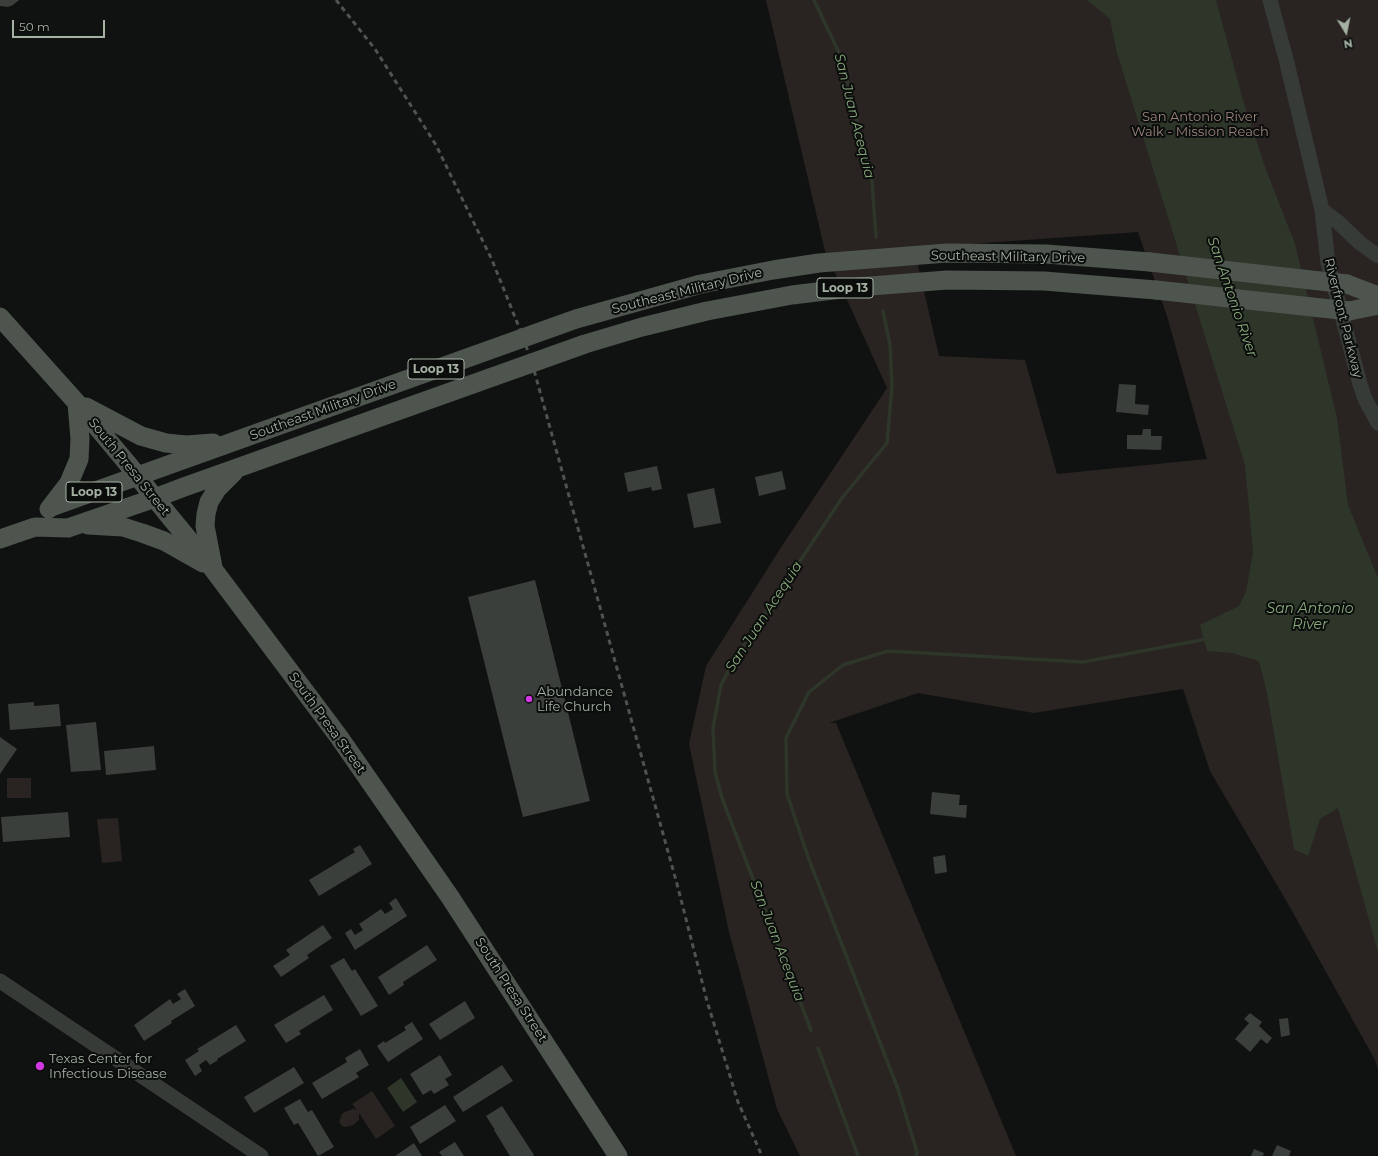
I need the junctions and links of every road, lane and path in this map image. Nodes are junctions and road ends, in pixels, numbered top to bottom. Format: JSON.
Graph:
{"nodes":[{"id":1,"x":1270,"y":0,"type":"edge"},
{"id":2,"x":1322,"y":210,"type":"junction"},
{"id":3,"x":1378,"y":256,"type":"edge"},
{"id":4,"x":1378,"y":296,"type":"edge"},
{"id":5,"x":1378,"y":305,"type":"edge"},
{"id":6,"x":624,"y":306,"type":"junction"},
{"id":7,"x":0,"y":316,"type":"edge"},
{"id":8,"x":631,"y":331,"type":"junction"},
{"id":9,"x":77,"y":403,"type":"junction"},
{"id":10,"x":1378,"y":424,"type":"edge"},
{"id":11,"x":235,"y":442,"type":"junction"},
{"id":12,"x":236,"y":469,"type":"junction"},
{"id":13,"x":138,"y":477,"type":"junction"},
{"id":14,"x":155,"y":498,"type":"junction"},
{"id":15,"x":51,"y":507,"type":"junction"},
{"id":16,"x":80,"y":524,"type":"junction"},
{"id":17,"x":35,"y":527,"type":"junction"},
{"id":18,"x":0,"y":539,"type":"edge"},
{"id":19,"x":213,"y":569,"type":"junction"},
{"id":20,"x":0,"y":981,"type":"edge"},
{"id":21,"x":261,"y":1156,"type":"edge"},
{"id":22,"x":618,"y":1156,"type":"edge"}],
"edges":[{"from":1,"to":2,"type":"street","name":"Riverfront Parkway"},
{"from":2,"to":3,"type":"street"},
{"from":2,"to":10,"type":"street","name":"Riverfront Parkway"},
{"from":4,"to":6,"type":"main road","name":"Southeast Military Drive","number":"Loop 13","bridge":true},
{"from":5,"to":8,"type":"main road","name":"Southeast Military Drive","number":"Loop 13","bridge":true},
{"from":6,"to":8,"type":"main road"},
{"from":6,"to":11,"type":"main road","name":"Southeast Military Drive","number":"Loop 13"},
{"from":7,"to":9,"type":"main road","name":"South Presa Street"},
{"from":8,"to":12,"type":"main road","name":"Southeast Military Drive","number":"Loop 13"},
{"from":9,"to":11,"type":"main road"},
{"from":9,"to":13,"type":"main road","name":"South Presa Street"},
{"from":9,"to":15,"type":"main road"},
{"from":11,"to":13,"type":"main road","name":"Southeast Military Drive","number":"Loop 13"},
{"from":12,"to":14,"type":"main road","name":"Southeast Military Drive","number":"Loop 13"},
{"from":12,"to":19,"type":"main road"},
{"from":13,"to":14,"type":"main road","name":"South Presa Street"},
{"from":13,"to":15,"type":"main road","name":"Southeast Military Drive","number":"Loop 13"},
{"from":14,"to":16,"type":"main road","name":"Southeast Military Drive","number":"Loop 13"},
{"from":14,"to":19,"type":"main road","name":"South Presa Street"},
{"from":15,"to":17,"type":"main road","number":"Loop 13"},
{"from":16,"to":17,"type":"main road","name":"Southeast Military Drive","number":"Loop 13"},
{"from":16,"to":19,"type":"main road"},
{"from":17,"to":18,"type":"main road","name":"Southeast Military Drive","number":"Loop 13"},
{"from":19,"to":22,"type":"main road","name":"South Presa Street"},
{"from":20,"to":21,"type":"street"}]}
